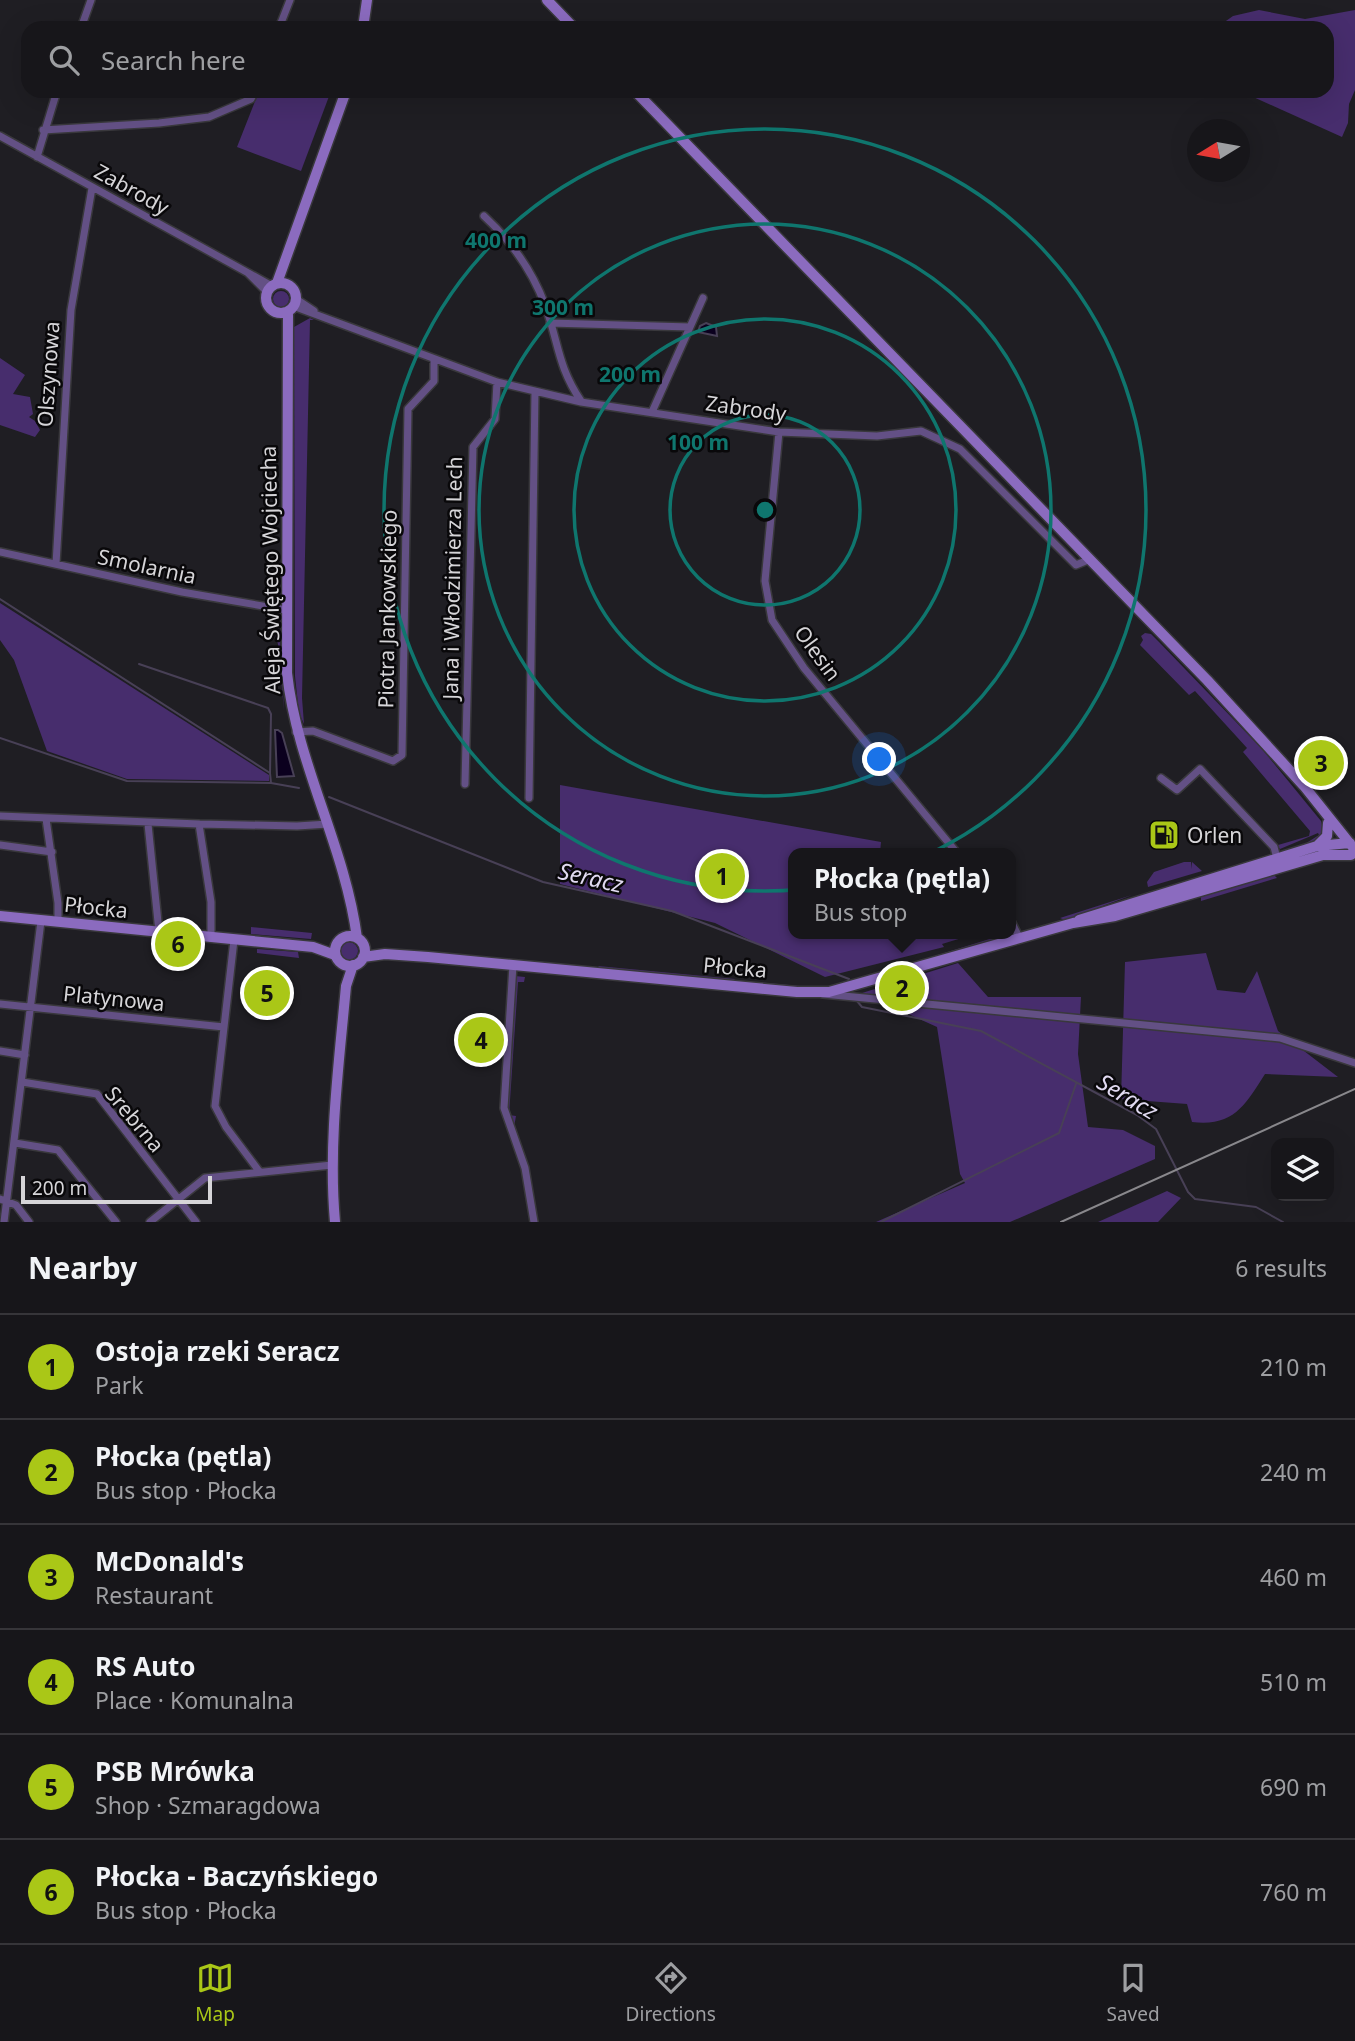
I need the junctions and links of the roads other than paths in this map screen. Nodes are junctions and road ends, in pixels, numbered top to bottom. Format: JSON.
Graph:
{"nodes":[{"id":1,"x":91,"y":0,"type":"edge"},
{"id":2,"x":290,"y":0,"type":"edge"},
{"id":3,"x":367,"y":0,"type":"edge"},
{"id":4,"x":547,"y":0,"type":"edge"},
{"id":5,"x":84,"y":21,"type":"edge"},
{"id":6,"x":282,"y":21,"type":"edge"},
{"id":7,"x":364,"y":21,"type":"edge"},
{"id":8,"x":567,"y":21,"type":"edge"},
{"id":9,"x":54,"y":98,"type":"edge"},
{"id":10,"x":251,"y":98,"type":"edge"},
{"id":11,"x":343,"y":98,"type":"edge"},
{"id":12,"x":642,"y":98,"type":"edge"},
{"id":13,"x":43,"y":130,"type":"junction"},
{"id":14,"x":0,"y":136,"type":"edge"},
{"id":15,"x":37,"y":157,"type":"junction"},
{"id":16,"x":92,"y":188,"type":"junction"},
{"id":17,"x":484,"y":216,"type":"dead end"},
{"id":18,"x":276,"y":287,"type":"junction"},
{"id":19,"x":703,"y":298,"type":"dead end"},
{"id":20,"x":289,"y":307,"type":"junction"},
{"id":21,"x":550,"y":323,"type":"junction"},
{"id":22,"x":690,"y":327,"type":"junction"},
{"id":23,"x":434,"y":359,"type":"junction"},
{"id":24,"x":497,"y":382,"type":"junction"},
{"id":25,"x":535,"y":391,"type":"junction"},
{"id":26,"x":581,"y":402,"type":"junction"},
{"id":27,"x":652,"y":412,"type":"junction"},
{"id":28,"x":779,"y":432,"type":"junction"},
{"id":29,"x":0,"y":552,"type":"edge"},
{"id":30,"x":1088,"y":560,"type":"junction"},
{"id":31,"x":56,"y":564,"type":"junction"},
{"id":32,"x":286,"y":610,"type":"junction"},
{"id":33,"x":296,"y":732,"type":"junction"},
{"id":34,"x":1263,"y":742,"type":"junction"},
{"id":35,"x":1161,"y":778,"type":"dead end"},
{"id":36,"x":464,"y":784,"type":"dead end"},
{"id":37,"x":529,"y":798,"type":"dead end"},
{"id":38,"x":0,"y":816,"type":"edge"},
{"id":39,"x":46,"y":820,"type":"junction"},
{"id":40,"x":148,"y":824,"type":"junction"},
{"id":41,"x":198,"y":824,"type":"junction"},
{"id":42,"x":328,"y":824,"type":"junction"},
{"id":43,"x":1328,"y":824,"type":"junction"},
{"id":44,"x":0,"y":845,"type":"edge"},
{"id":45,"x":953,"y":848,"type":"edge"},
{"id":46,"x":1349,"y":849,"type":"edge"},
{"id":47,"x":1320,"y":850,"type":"junction"},
{"id":48,"x":52,"y":852,"type":"junction"},
{"id":49,"x":1278,"y":863,"type":"junction"},
{"id":50,"x":351,"y":912,"type":"junction"},
{"id":51,"x":0,"y":916,"type":"edge"},
{"id":52,"x":41,"y":921,"type":"junction"},
{"id":53,"x":58,"y":922,"type":"junction"},
{"id":54,"x":1016,"y":931,"type":"edge"},
{"id":55,"x":159,"y":932,"type":"junction"},
{"id":56,"x":1019,"y":937,"type":"junction"},
{"id":57,"x":211,"y":938,"type":"junction"},
{"id":58,"x":1016,"y":938,"type":"edge"},
{"id":59,"x":1012,"y":939,"type":"edge"},
{"id":60,"x":234,"y":940,"type":"junction"},
{"id":61,"x":341,"y":940,"type":"junction"},
{"id":62,"x":313,"y":947,"type":"junction"},
{"id":63,"x":361,"y":947,"type":"junction"},
{"id":64,"x":335,"y":955,"type":"junction"},
{"id":65,"x":349,"y":965,"type":"junction"},
{"id":66,"x":513,"y":965,"type":"junction"},
{"id":67,"x":891,"y":976,"type":"junction"},
{"id":68,"x":816,"y":993,"type":"junction"},
{"id":69,"x":900,"y":1003,"type":"junction"},
{"id":70,"x":0,"y":1004,"type":"edge"},
{"id":71,"x":30,"y":1007,"type":"junction"},
{"id":72,"x":225,"y":1027,"type":"junction"},
{"id":73,"x":0,"y":1052,"type":"edge"},
{"id":74,"x":25,"y":1055,"type":"junction"},
{"id":75,"x":1355,"y":1063,"type":"edge"},
{"id":76,"x":22,"y":1082,"type":"junction"},
{"id":77,"x":15,"y":1143,"type":"junction"},
{"id":78,"x":332,"y":1165,"type":"junction"},
{"id":79,"x":259,"y":1171,"type":"junction"},
{"id":80,"x":178,"y":1199,"type":"junction"},
{"id":81,"x":4,"y":1200,"type":"edge"},
{"id":82,"x":4,"y":1222,"type":"edge"},
{"id":83,"x":29,"y":1222,"type":"edge"},
{"id":84,"x":116,"y":1222,"type":"edge"},
{"id":85,"x":150,"y":1222,"type":"edge"},
{"id":86,"x":196,"y":1222,"type":"edge"},
{"id":87,"x":335,"y":1222,"type":"edge"},
{"id":88,"x":534,"y":1222,"type":"edge"}],
"edges":[{"from":1,"to":5,"type":"street"},
{"from":2,"to":6,"type":"street"},
{"from":3,"to":7,"type":"street"},
{"from":4,"to":8,"type":"street"},
{"from":9,"to":13,"type":"street"},
{"from":10,"to":13,"type":"street"},
{"from":11,"to":18,"type":"street"},
{"from":12,"to":30,"type":"street"},
{"from":13,"to":15,"type":"street"},
{"from":14,"to":15,"type":"street","name":"Zabrody"},
{"from":15,"to":16,"type":"street","name":"Zabrody"},
{"from":16,"to":18,"type":"street","name":"Zabrody"},
{"from":16,"to":31,"type":"street","name":"Olszynowa"},
{"from":17,"to":21,"type":"street"},
{"from":18,"to":20,"type":"street"},
{"from":18,"to":20,"type":"street"},
{"from":19,"to":22,"type":"street"},
{"from":20,"to":23,"type":"street","name":"Zabrody"},
{"from":20,"to":32,"type":"street","name":"Aleja Świętego Wojciecha"},
{"from":21,"to":22,"type":"street"},
{"from":21,"to":26,"type":"street"},
{"from":22,"to":27,"type":"street"},
{"from":23,"to":24,"type":"street","name":"Zabrody"},
{"from":23,"to":33,"type":"street","name":"Piotra Jankowskiego"},
{"from":24,"to":25,"type":"street","name":"Zabrody"},
{"from":24,"to":36,"type":"street","name":"Jana i Włodzimierza Lech"},
{"from":25,"to":26,"type":"street","name":"Zabrody"},
{"from":25,"to":37,"type":"street"},
{"from":26,"to":27,"type":"street","name":"Zabrody"},
{"from":27,"to":28,"type":"street","name":"Zabrody"},
{"from":28,"to":30,"type":"street","name":"Zabrody"},
{"from":28,"to":45,"type":"street","name":"Olesin"},
{"from":29,"to":31,"type":"street","name":"Smolarnia"},
{"from":30,"to":34,"type":"street"},
{"from":31,"to":32,"type":"street","name":"Smolarnia"},
{"from":32,"to":33,"type":"street","name":"Aleja Świętego Wojciecha"},
{"from":33,"to":42,"type":"street","name":"Aleja Świętego Wojciecha"},
{"from":34,"to":43,"type":"street"},
{"from":34,"to":46,"type":"street"},
{"from":35,"to":49,"type":"street"},
{"from":38,"to":39,"type":"street"},
{"from":39,"to":40,"type":"street"},
{"from":39,"to":48,"type":"street"},
{"from":40,"to":41,"type":"street"},
{"from":40,"to":55,"type":"street"},
{"from":41,"to":42,"type":"street"},
{"from":41,"to":57,"type":"street"},
{"from":42,"to":50,"type":"street","name":"Aleja Świętego Wojciecha"},
{"from":43,"to":46,"type":"street"},
{"from":43,"to":47,"type":"street"},
{"from":44,"to":48,"type":"street"},
{"from":46,"to":47,"type":"street","name":"Płocka"},
{"from":46,"to":47,"type":"street","name":"Płocka"},
{"from":47,"to":49,"type":"street","name":"Płocka"},
{"from":48,"to":53,"type":"street"},
{"from":49,"to":56,"type":"street","name":"Płocka"},
{"from":50,"to":61,"type":"street","name":"Aleja Świętego Wojciecha"},
{"from":50,"to":63,"type":"street","name":"Aleja Świętego Wojciecha"},
{"from":51,"to":52,"type":"street","name":"Płocka"},
{"from":52,"to":53,"type":"street","name":"Płocka"},
{"from":52,"to":71,"type":"street"},
{"from":53,"to":55,"type":"street","name":"Płocka"},
{"from":54,"to":56,"type":"street"},
{"from":55,"to":57,"type":"street","name":"Płocka"},
{"from":56,"to":58,"type":"street","name":"Płocka"},
{"from":57,"to":60,"type":"street","name":"Płocka"},
{"from":59,"to":67,"type":"street","name":"Płocka"},
{"from":60,"to":62,"type":"street","name":"Płocka"},
{"from":60,"to":72,"type":"street"},
{"from":61,"to":62,"type":"street","name":"Płocka"},
{"from":61,"to":63,"type":"street","name":"Płocka"},
{"from":61,"to":64,"type":"street","name":"Aleja Świętego Wojciecha"},
{"from":62,"to":64,"type":"street","name":"Płocka"},
{"from":63,"to":65,"type":"street"},
{"from":63,"to":66,"type":"street","name":"Płocka"},
{"from":64,"to":65,"type":"street"},
{"from":65,"to":78,"type":"street"},
{"from":66,"to":68,"type":"street","name":"Płocka"},
{"from":66,"to":88,"type":"street"},
{"from":67,"to":68,"type":"street","name":"Płocka"},
{"from":67,"to":69,"type":"street"},
{"from":68,"to":69,"type":"street"},
{"from":69,"to":75,"type":"street"},
{"from":70,"to":71,"type":"street","name":"Platynowa"},
{"from":71,"to":72,"type":"street","name":"Platynowa"},
{"from":71,"to":74,"type":"street"},
{"from":72,"to":79,"type":"street"},
{"from":73,"to":74,"type":"street"},
{"from":74,"to":76,"type":"street"},
{"from":76,"to":77,"type":"street"},
{"from":76,"to":80,"type":"street","name":"Srebrna"},
{"from":77,"to":81,"type":"street"},
{"from":77,"to":84,"type":"street"},
{"from":78,"to":79,"type":"street"},
{"from":78,"to":87,"type":"street"},
{"from":79,"to":80,"type":"street"},
{"from":80,"to":85,"type":"street"},
{"from":80,"to":86,"type":"street","name":"Srebrna"},
{"from":81,"to":82,"type":"street"},
{"from":81,"to":83,"type":"street"}]}
